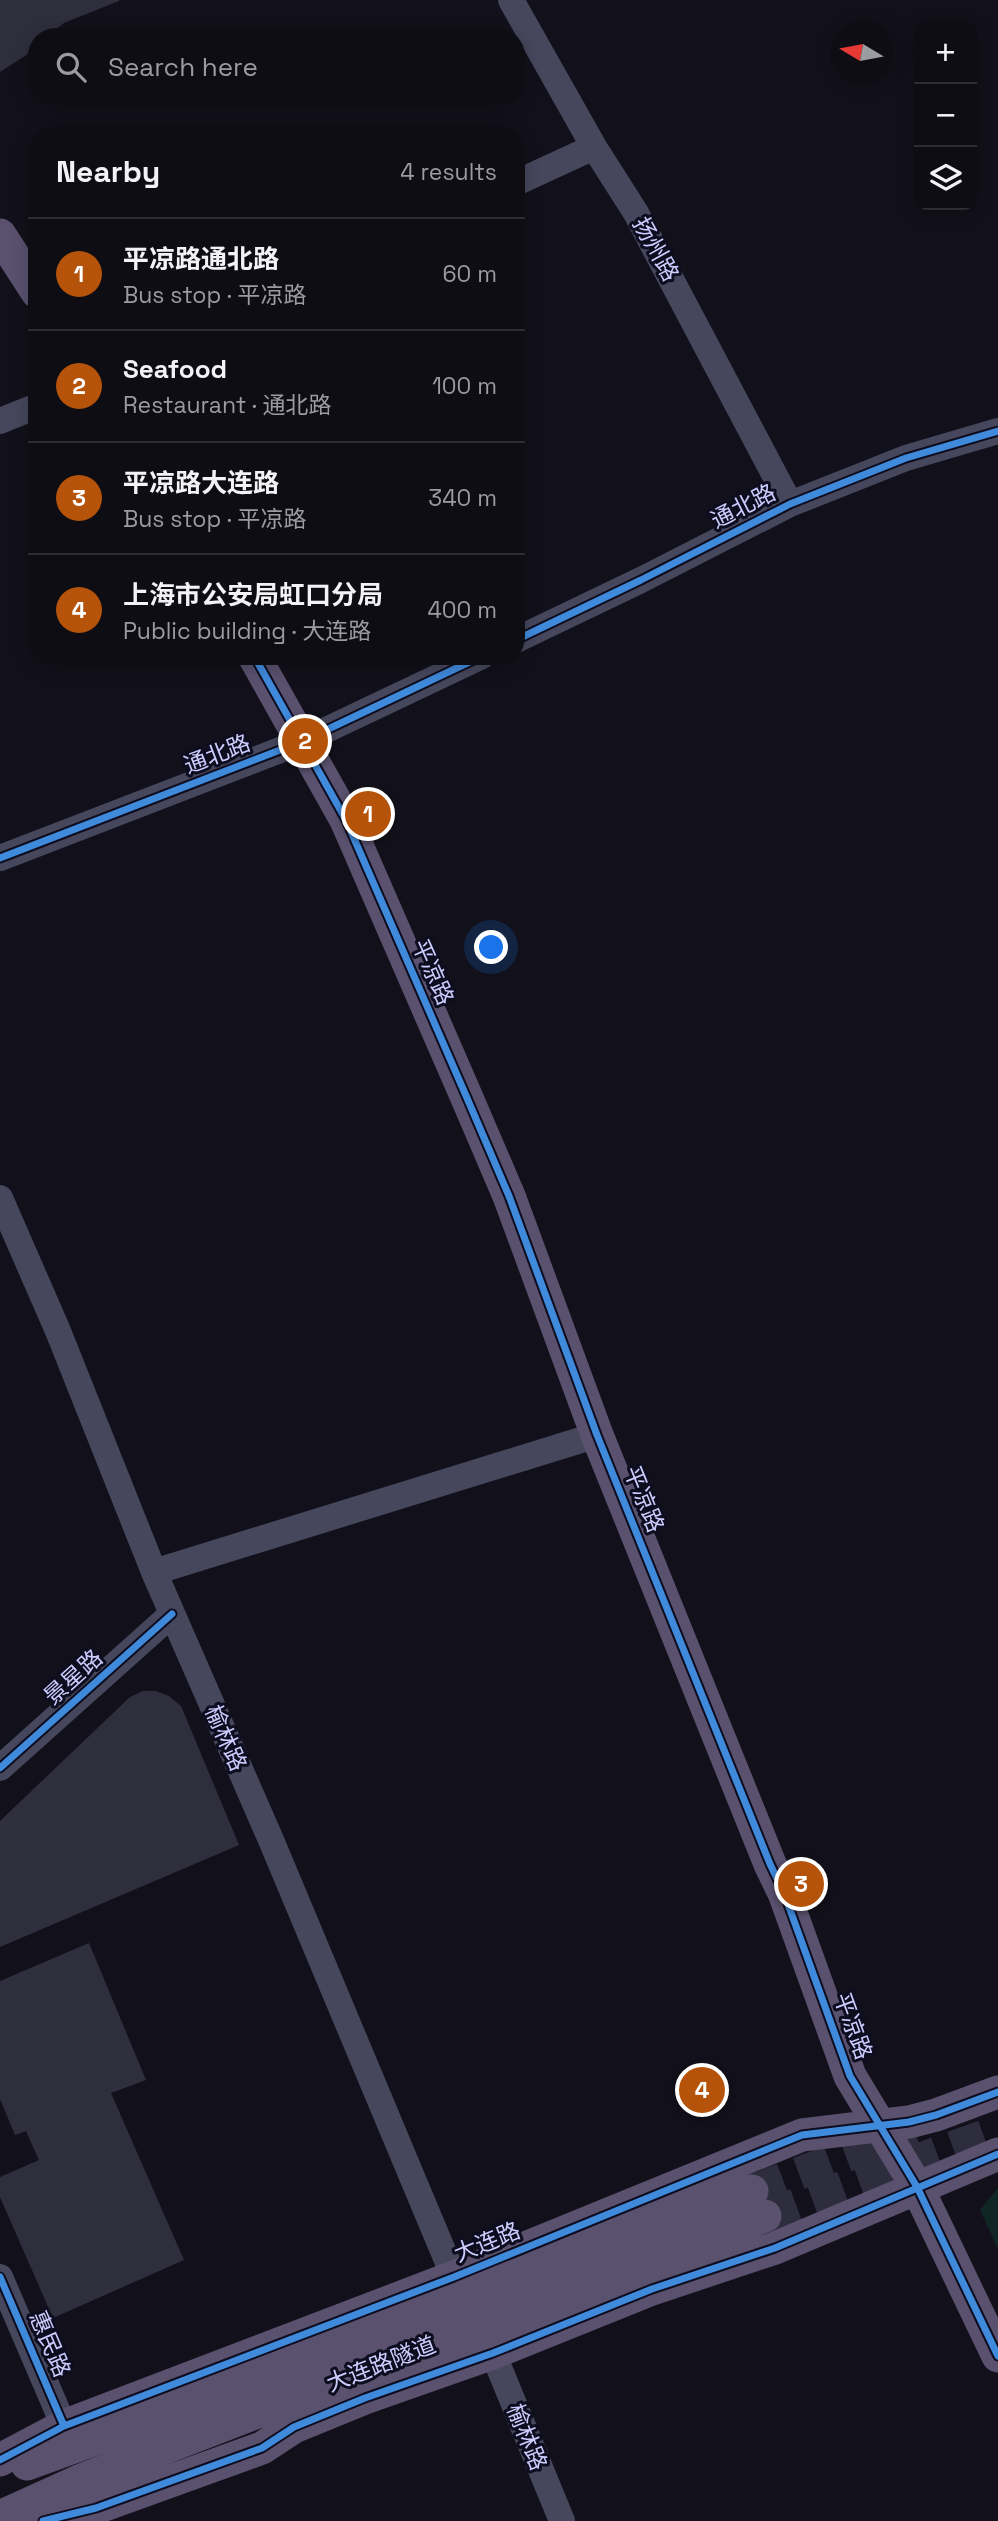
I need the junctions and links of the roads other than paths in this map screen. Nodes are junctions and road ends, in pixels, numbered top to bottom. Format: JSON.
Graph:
{"nodes":[{"id":1,"x":512,"y":0,"type":"edge"},
{"id":2,"x":594,"y":146,"type":"junction"},
{"id":3,"x":525,"y":179,"type":"edge"},
{"id":4,"x":0,"y":235,"type":"edge"},
{"id":5,"x":28,"y":278,"type":"edge"},
{"id":6,"x":28,"y":410,"type":"edge"},
{"id":7,"x":0,"y":421,"type":"edge"},
{"id":8,"x":998,"y":432,"type":"edge"},
{"id":9,"x":790,"y":504,"type":"junction"},
{"id":10,"x":525,"y":636,"type":"edge"},
{"id":11,"x":259,"y":665,"type":"edge"},
{"id":12,"x":463,"y":665,"type":"edge"},
{"id":13,"x":301,"y":742,"type":"junction"},
{"id":14,"x":0,"y":858,"type":"edge"},
{"id":15,"x":0,"y":1198,"type":"edge"},
{"id":16,"x":597,"y":1435,"type":"junction"},
{"id":17,"x":154,"y":1572,"type":"junction"},
{"id":18,"x":172,"y":1614,"type":"junction"},
{"id":19,"x":0,"y":1768,"type":"edge"},
{"id":20,"x":998,"y":2092,"type":"edge"},
{"id":21,"x":879,"y":2126,"type":"junction"},
{"id":22,"x":998,"y":2154,"type":"edge"},
{"id":23,"x":917,"y":2187,"type":"junction"},
{"id":24,"x":0,"y":2277,"type":"edge"},
{"id":25,"x":454,"y":2277,"type":"junction"},
{"id":26,"x":493,"y":2353,"type":"junction"},
{"id":27,"x":998,"y":2356,"type":"edge"},
{"id":28,"x":64,"y":2426,"type":"junction"},
{"id":29,"x":0,"y":2459,"type":"edge"},
{"id":30,"x":0,"y":2473,"type":"edge"},
{"id":31,"x":98,"y":2515,"type":"edge"},
{"id":32,"x":0,"y":2516,"type":"edge"},
{"id":33,"x":43,"y":2521,"type":"edge"},
{"id":34,"x":562,"y":2521,"type":"edge"}],
"edges":[{"from":1,"to":2,"type":"street","name":"扬州路"},
{"from":2,"to":3,"type":"street"},
{"from":2,"to":9,"type":"street","name":"扬州路"},
{"from":4,"to":5,"type":"main road"},
{"from":6,"to":7,"type":"street"},
{"from":8,"to":9,"type":"street","name":"通北路"},
{"from":9,"to":10,"type":"street","name":"通北路"},
{"from":11,"to":13,"type":"main road","name":"平凉路"},
{"from":12,"to":13,"type":"street","name":"通北路"},
{"from":13,"to":14,"type":"street","name":"通北路"},
{"from":13,"to":16,"type":"main road","name":"平凉路"},
{"from":15,"to":17,"type":"street","name":"榆林路"},
{"from":16,"to":17,"type":"street"},
{"from":16,"to":21,"type":"main road","name":"平凉路"},
{"from":17,"to":18,"type":"street","name":"榆林路"},
{"from":18,"to":19,"type":"street","name":"景星路"},
{"from":18,"to":25,"type":"street","name":"榆林路"},
{"from":20,"to":21,"type":"main road","name":"大连路"},
{"from":21,"to":23,"type":"main road","name":"平凉路"},
{"from":21,"to":25,"type":"main road","name":"大连路"},
{"from":22,"to":23,"type":"main road"},
{"from":23,"to":26,"type":"main road"},
{"from":23,"to":27,"type":"main road","name":"平凉路"},
{"from":24,"to":28,"type":"street","name":"惠民路"},
{"from":25,"to":28,"type":"main road","name":"大连路"},
{"from":26,"to":31,"type":"main road"},
{"from":26,"to":34,"type":"street","name":"榆林路"},
{"from":28,"to":29,"type":"main road","name":"大连路"},
{"from":30,"to":32,"type":"main road","name":"大连路隧道"},
{"from":31,"to":33,"type":"main road"}]}
